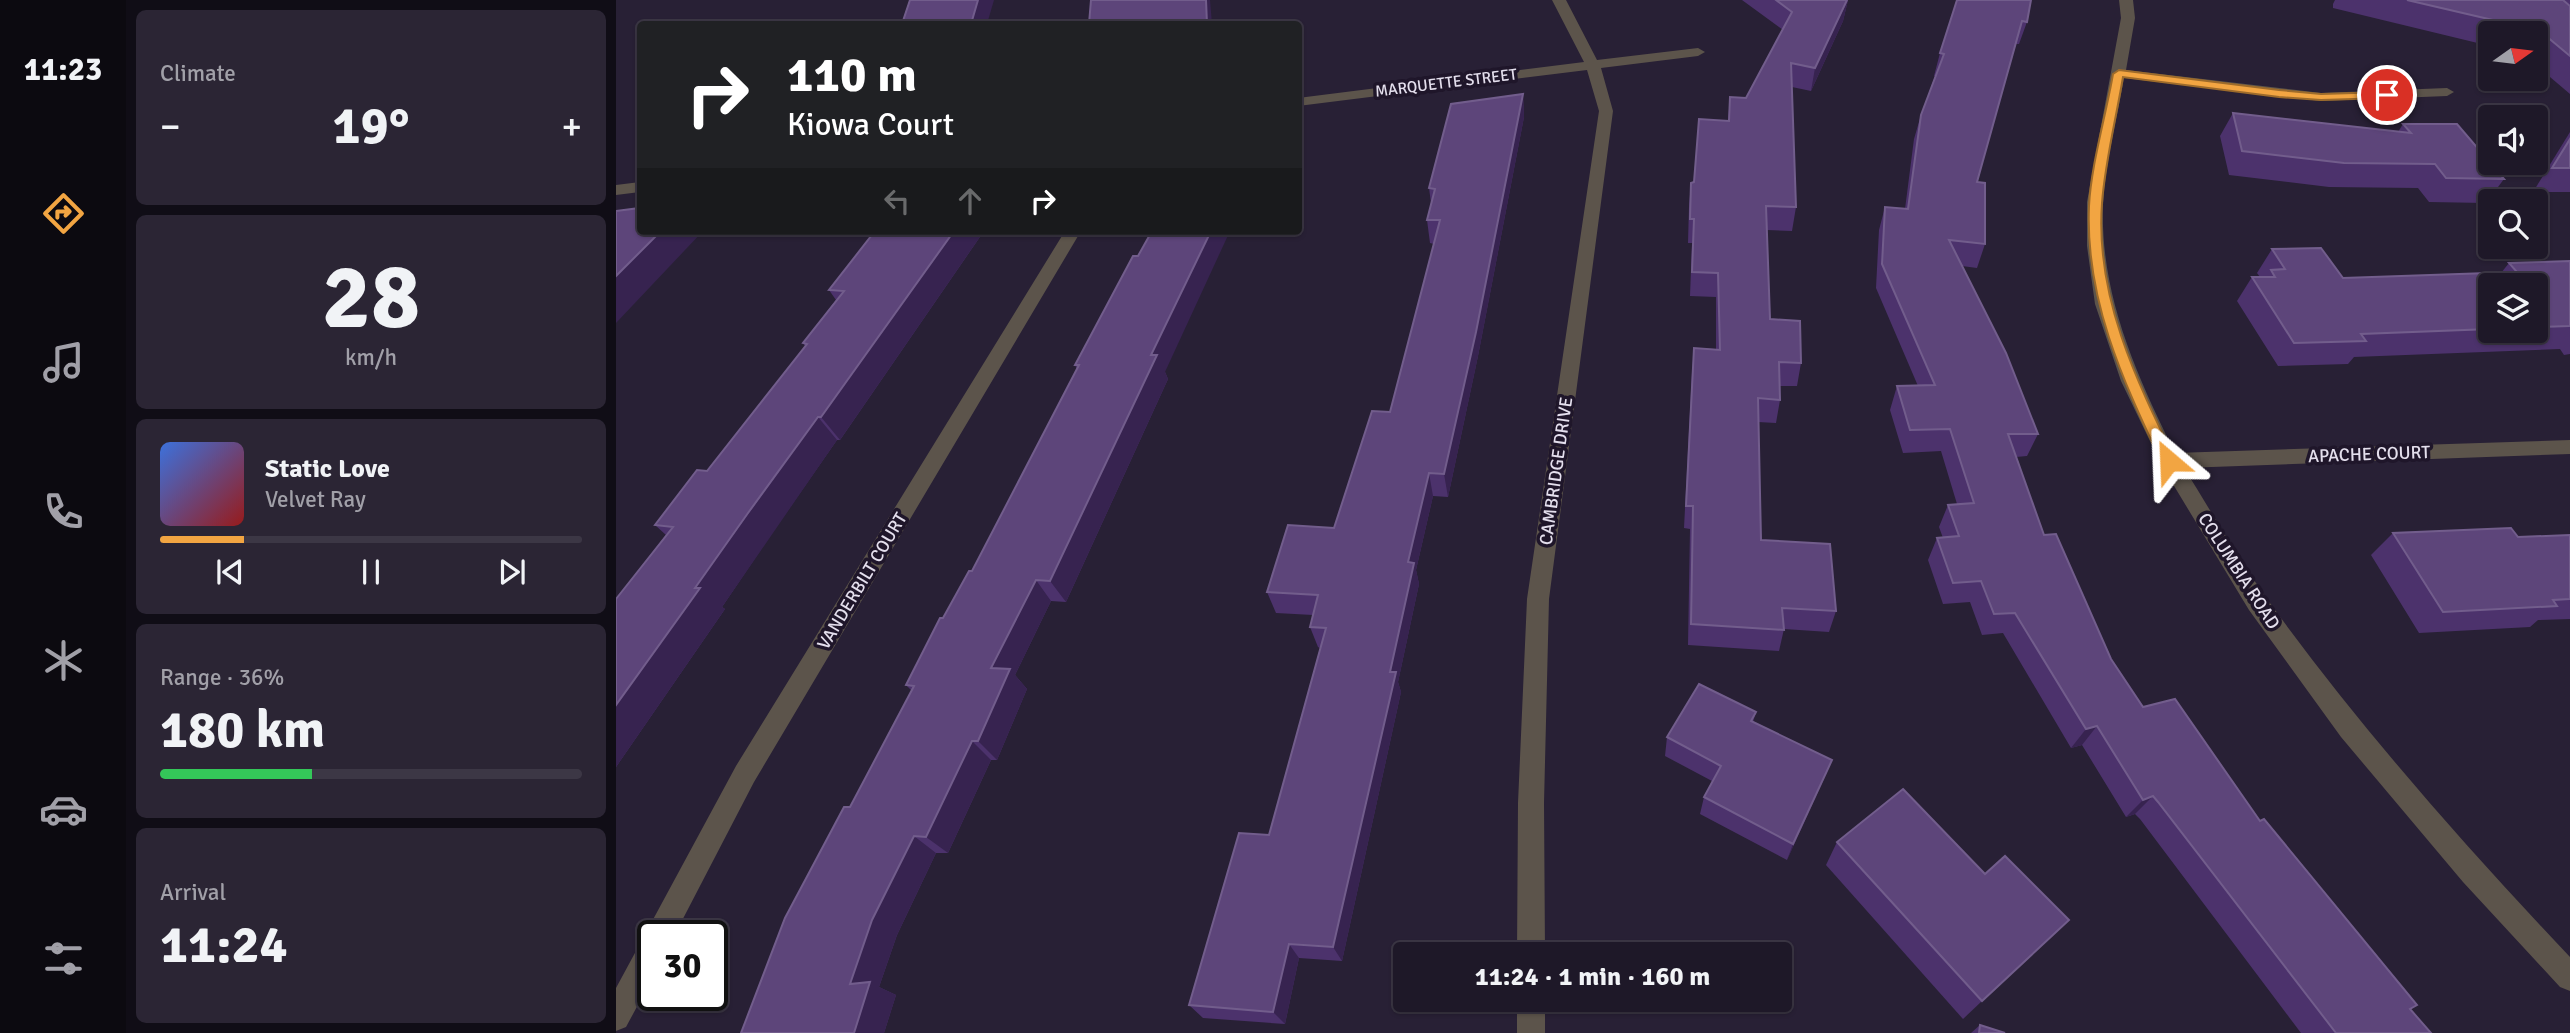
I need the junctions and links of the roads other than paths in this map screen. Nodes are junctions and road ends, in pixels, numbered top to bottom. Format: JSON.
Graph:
{"nodes":[{"id":1,"x":1559,"y":0,"type":"edge"},
{"id":2,"x":2126,"y":0,"type":"edge"},
{"id":3,"x":1698,"y":52,"type":"dead end"},
{"id":4,"x":1593,"y":64,"type":"junction"},
{"id":5,"x":2119,"y":74,"type":"junction"},
{"id":6,"x":2447,"y":92,"type":"dead end"},
{"id":7,"x":1302,"y":101,"type":"edge"},
{"id":8,"x":637,"y":187,"type":"edge"},
{"id":9,"x":616,"y":190,"type":"edge"},
{"id":10,"x":1071,"y":235,"type":"edge"},
{"id":11,"x":2570,"y":447,"type":"edge"},
{"id":12,"x":2169,"y":461,"type":"junction"},
{"id":13,"x":667,"y":920,"type":"edge"},
{"id":14,"x":1531,"y":942,"type":"edge"},
{"id":15,"x":2570,"y":977,"type":"edge"},
{"id":16,"x":637,"y":978,"type":"edge"},
{"id":17,"x":1531,"y":1012,"type":"edge"},
{"id":18,"x":616,"y":1017,"type":"edge"},
{"id":19,"x":1531,"y":1033,"type":"edge"}],
"edges":[{"from":1,"to":4,"type":"street","name":"CAMBRIDGE DRIVE"},
{"from":2,"to":5,"type":"street","name":"COLUMBIA ROAD"},
{"from":3,"to":4,"type":"street","name":"MARQUETTE STREET"},
{"from":4,"to":7,"type":"street","name":"MARQUETTE STREET"},
{"from":4,"to":14,"type":"street","name":"CAMBRIDGE DRIVE"},
{"from":5,"to":6,"type":"street"},
{"from":5,"to":12,"type":"street","name":"COLUMBIA ROAD"},
{"from":8,"to":9,"type":"street"},
{"from":10,"to":13,"type":"street","name":"VANDERBILT COURT"},
{"from":11,"to":12,"type":"street","name":"APACHE COURT"},
{"from":12,"to":15,"type":"street","name":"COLUMBIA ROAD"},
{"from":16,"to":18,"type":"street"},
{"from":17,"to":19,"type":"street"}]}
